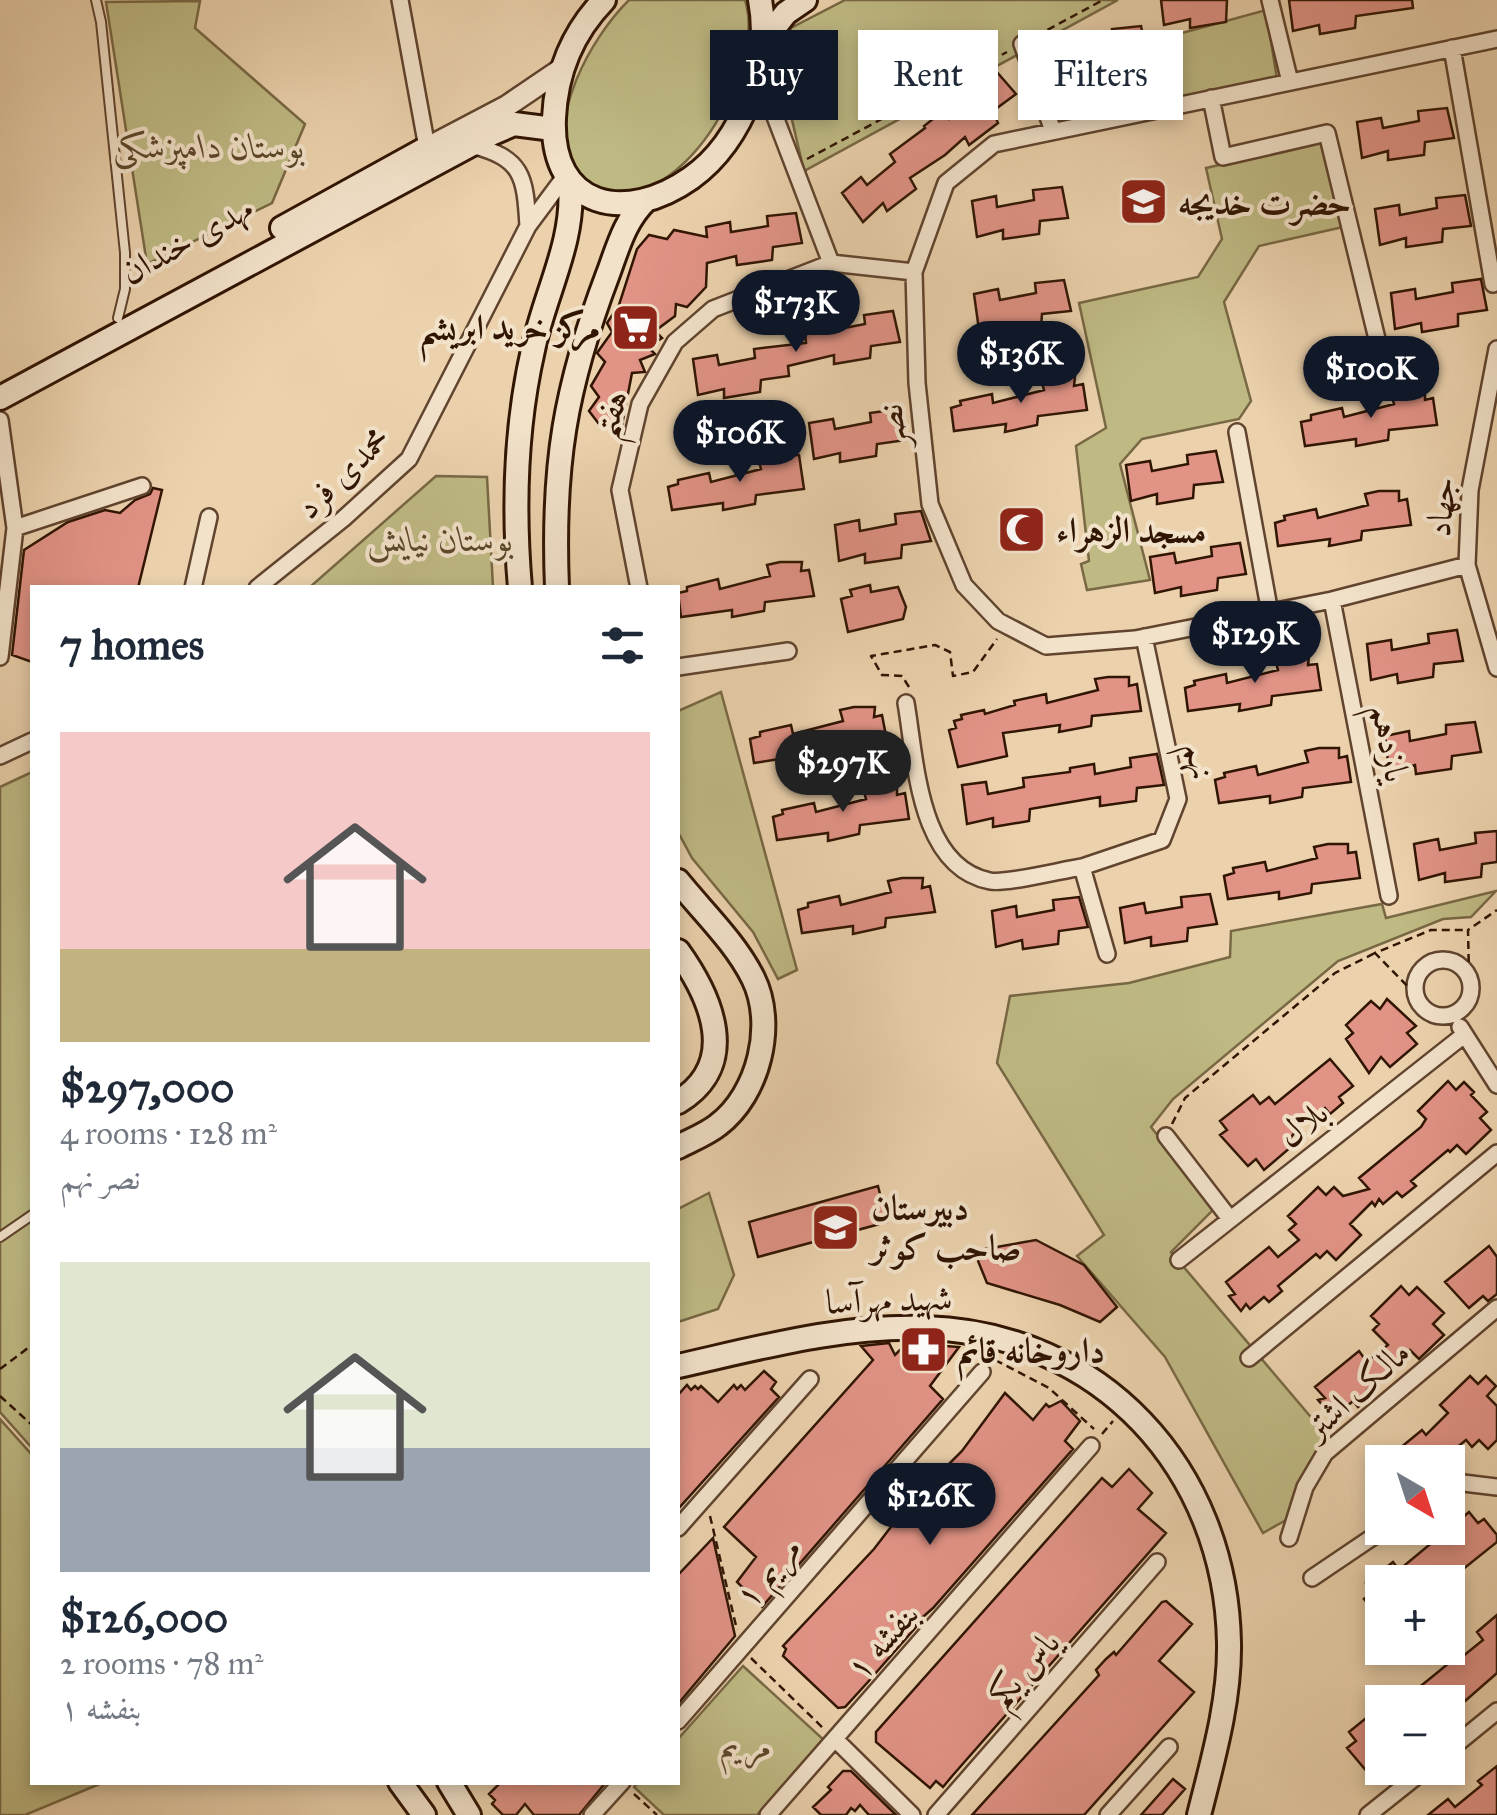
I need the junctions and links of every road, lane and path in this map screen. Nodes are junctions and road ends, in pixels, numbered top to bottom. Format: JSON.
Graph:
{"nodes":[{"id":1,"x":96,"y":0,"type":"edge"},
{"id":2,"x":400,"y":0,"type":"edge"},
{"id":3,"x":760,"y":0,"type":"edge"},
{"id":4,"x":804,"y":0,"type":"edge"},
{"id":5,"x":1103,"y":0,"type":"edge"},
{"id":6,"x":1270,"y":0,"type":"edge"},
{"id":7,"x":598,"y":4,"type":"edge"},
{"id":8,"x":762,"y":30,"type":"edge"},
{"id":9,"x":773,"y":30,"type":"edge"},
{"id":10,"x":1048,"y":30,"type":"edge"},
{"id":11,"x":1497,"y":39,"type":"edge"},
{"id":12,"x":1018,"y":46,"type":"edge"},
{"id":13,"x":1452,"y":48,"type":"junction"},
{"id":14,"x":563,"y":68,"type":"junction"},
{"id":15,"x":1290,"y":82,"type":"junction"},
{"id":16,"x":1211,"y":98,"type":"junction"},
{"id":17,"x":738,"y":120,"type":"edge"},
{"id":18,"x":776,"y":120,"type":"edge"},
{"id":19,"x":1048,"y":120,"type":"edge"},
{"id":20,"x":553,"y":129,"type":"junction"},
{"id":21,"x":1052,"y":131,"type":"junction"},
{"id":22,"x":470,"y":145,"type":"junction"},
{"id":23,"x":428,"y":157,"type":"junction"},
{"id":24,"x":792,"y":167,"type":"junction"},
{"id":25,"x":568,"y":180,"type":"junction"},
{"id":26,"x":646,"y":200,"type":"junction"},
{"id":27,"x":528,"y":226,"type":"junction"},
{"id":28,"x":832,"y":262,"type":"junction"},
{"id":29,"x":914,"y":272,"type":"junction"},
{"id":30,"x":1493,"y":284,"type":"dead end"},
{"id":31,"x":118,"y":318,"type":"junction"},
{"id":32,"x":1378,"y":343,"type":"dead end"},
{"id":33,"x":1497,"y":349,"type":"edge"},
{"id":34,"x":1493,"y":377,"type":"edge"},
{"id":35,"x":0,"y":380,"type":"edge"},
{"id":36,"x":0,"y":398,"type":"edge"},
{"id":37,"x":0,"y":420,"type":"edge"},
{"id":38,"x":1238,"y":432,"type":"dead end"},
{"id":39,"x":142,"y":486,"type":"dead end"},
{"id":40,"x":209,"y":517,"type":"dead end"},
{"id":41,"x":14,"y":528,"type":"junction"},
{"id":42,"x":1467,"y":565,"type":"junction"},
{"id":43,"x":194,"y":585,"type":"edge"},
{"id":44,"x":261,"y":585,"type":"edge"},
{"id":45,"x":520,"y":585,"type":"edge"},
{"id":46,"x":557,"y":585,"type":"edge"},
{"id":47,"x":638,"y":585,"type":"edge"},
{"id":48,"x":1332,"y":600,"type":"junction"},
{"id":49,"x":1270,"y":613,"type":"junction"},
{"id":50,"x":1006,"y":625,"type":"junction"},
{"id":51,"x":1144,"y":637,"type":"junction"},
{"id":52,"x":788,"y":651,"type":"dead end"},
{"id":53,"x":0,"y":658,"type":"edge"},
{"id":54,"x":680,"y":666,"type":"edge"},
{"id":55,"x":1497,"y":668,"type":"edge"},
{"id":56,"x":906,"y":702,"type":"joint"},
{"id":57,"x":30,"y":741,"type":"edge"},
{"id":58,"x":0,"y":756,"type":"edge"},
{"id":59,"x":1082,"y":866,"type":"junction"},
{"id":60,"x":680,"y":883,"type":"edge"},
{"id":61,"x":1389,"y":896,"type":"dead end"},
{"id":62,"x":1497,"y":910,"type":"edge"},
{"id":63,"x":1468,"y":930,"type":"junction"},
{"id":64,"x":1375,"y":953,"type":"junction"},
{"id":65,"x":680,"y":954,"type":"edge"},
{"id":66,"x":1107,"y":954,"type":"dead end"},
{"id":67,"x":1470,"y":975,"type":"junction"},
{"id":68,"x":1416,"y":995,"type":"junction"},
{"id":69,"x":1453,"y":1015,"type":"junction"},
{"id":70,"x":1464,"y":1035,"type":"junction"},
{"id":71,"x":1497,"y":1085,"type":"edge"},
{"id":72,"x":680,"y":1100,"type":"edge"},
{"id":73,"x":1166,"y":1136,"type":"joint"},
{"id":74,"x":680,"y":1145,"type":"edge"},
{"id":75,"x":1497,"y":1154,"type":"edge"},
{"id":76,"x":30,"y":1217,"type":"edge"},
{"id":77,"x":1230,"y":1219,"type":"junction"},
{"id":78,"x":0,"y":1237,"type":"edge"},
{"id":79,"x":1179,"y":1260,"type":"dead end"},
{"id":80,"x":1497,"y":1308,"type":"edge"},
{"id":81,"x":30,"y":1346,"type":"edge"},
{"id":82,"x":1249,"y":1358,"type":"dead end"},
{"id":83,"x":994,"y":1359,"type":"dead end"},
{"id":84,"x":680,"y":1366,"type":"edge"},
{"id":85,"x":0,"y":1369,"type":"edge"},
{"id":86,"x":982,"y":1372,"type":"dead end"},
{"id":87,"x":810,"y":1379,"type":"dead end"},
{"id":88,"x":0,"y":1396,"type":"edge"},
{"id":89,"x":1127,"y":1406,"type":"junction"},
{"id":90,"x":30,"y":1423,"type":"edge"},
{"id":91,"x":1091,"y":1446,"type":"dead end"},
{"id":92,"x":1465,"y":1483,"type":"edge"},
{"id":93,"x":1497,"y":1487,"type":"edge"},
{"id":94,"x":699,"y":1504,"type":"junction"},
{"id":95,"x":680,"y":1526,"type":"edge"},
{"id":96,"x":1288,"y":1538,"type":"dead end"},
{"id":97,"x":1365,"y":1542,"type":"edge"},
{"id":98,"x":1156,"y":1562,"type":"dead end"},
{"id":99,"x":1312,"y":1578,"type":"dead end"},
{"id":100,"x":742,"y":1649,"type":"junction"},
{"id":101,"x":1497,"y":1711,"type":"edge"},
{"id":102,"x":680,"y":1718,"type":"edge"},
{"id":103,"x":1465,"y":1737,"type":"edge"},
{"id":104,"x":836,"y":1740,"type":"junction"},
{"id":105,"x":1168,"y":1747,"type":"dead end"},
{"id":106,"x":402,"y":1785,"type":"edge"},
{"id":107,"x":451,"y":1785,"type":"edge"},
{"id":108,"x":620,"y":1785,"type":"edge"},
{"id":109,"x":624,"y":1785,"type":"edge"},
{"id":110,"x":1406,"y":1785,"type":"edge"},
{"id":111,"x":424,"y":1815,"type":"edge"},
{"id":112,"x":468,"y":1815,"type":"edge"},
{"id":113,"x":592,"y":1815,"type":"edge"},
{"id":114,"x":657,"y":1815,"type":"edge"},
{"id":115,"x":768,"y":1815,"type":"edge"},
{"id":116,"x":912,"y":1815,"type":"edge"},
{"id":117,"x":936,"y":1815,"type":"edge"},
{"id":118,"x":1108,"y":1815,"type":"edge"},
{"id":119,"x":1199,"y":1815,"type":"edge"},
{"id":120,"x":1368,"y":1815,"type":"edge"}],
"edges":[{"from":1,"to":31,"type":"lane"},
{"from":2,"to":23,"type":"street"},
{"from":3,"to":8,"type":"main road"},
{"from":4,"to":9,"type":"main road"},
{"from":5,"to":10,"type":"path"},
{"from":6,"to":15,"type":"street"},
{"from":7,"to":14,"type":"main road"},
{"from":11,"to":13,"type":"street","name":"نصر"},
{"from":12,"to":24,"type":"path"},
{"from":13,"to":15,"type":"street","name":"نصر"},
{"from":13,"to":30,"type":"street"},
{"from":14,"to":20,"type":"main road"},
{"from":14,"to":23,"type":"street","name":"مهدی خندان"},
{"from":15,"to":16,"type":"street","name":"نصر"},
{"from":16,"to":21,"type":"street","name":"نصر"},
{"from":16,"to":32,"type":"street"},
{"from":17,"to":26,"type":"main road"},
{"from":18,"to":24,"type":"street"},
{"from":19,"to":21,"type":"street"},
{"from":20,"to":22,"type":"main road","name":"مهدی خندان"},
{"from":20,"to":25,"type":"main road"},
{"from":21,"to":29,"type":"street","name":"نصر"},
{"from":22,"to":23,"type":"main road","name":"مهدی خندان"},
{"from":22,"to":27,"type":"street"},
{"from":23,"to":31,"type":"main road","name":"مهدی خندان"},
{"from":23,"to":36,"type":"main road","name":"مهدی خندان"},
{"from":24,"to":28,"type":"street"},
{"from":25,"to":26,"type":"main road"},
{"from":25,"to":27,"type":"street","name":"محمدی فرد"},
{"from":25,"to":45,"type":"main road"},
{"from":26,"to":46,"type":"main road"},
{"from":27,"to":44,"type":"street","name":"محمدی فرد"},
{"from":28,"to":29,"type":"street","name":"هفتم"},
{"from":28,"to":47,"type":"street","name":"هفتم"},
{"from":29,"to":50,"type":"street","name":"نصر"},
{"from":31,"to":35,"type":"main road","name":"مهدی خندان"},
{"from":33,"to":34,"type":"street","name":"جهاد"},
{"from":34,"to":42,"type":"street","name":"جهاد"},
{"from":37,"to":41,"type":"street"},
{"from":38,"to":49,"type":"street"},
{"from":39,"to":41,"type":"street"},
{"from":40,"to":43,"type":"street"},
{"from":41,"to":53,"type":"street"},
{"from":42,"to":48,"type":"street","name":"نصر"},
{"from":42,"to":55,"type":"street","name":"جهاد"},
{"from":48,"to":49,"type":"street","name":"نصر"},
{"from":48,"to":61,"type":"street","name":"یازدهم"},
{"from":49,"to":51,"type":"street","name":"نصر"},
{"from":50,"to":51,"type":"street","name":"نصر"},
{"from":50,"to":56,"type":"path"},
{"from":51,"to":59,"type":"street","name":"نهم"},
{"from":52,"to":54,"type":"street"},
{"from":56,"to":59,"type":"street"},
{"from":57,"to":58,"type":"street"},
{"from":59,"to":66,"type":"street"},
{"from":60,"to":74,"type":"main road"},
{"from":62,"to":63,"type":"path"},
{"from":63,"to":64,"type":"path"},
{"from":63,"to":67,"type":"path"},
{"from":64,"to":68,"type":"path"},
{"from":64,"to":73,"type":"path"},
{"from":65,"to":72,"type":"main road"},
{"from":67,"to":68,"type":"street"},
{"from":67,"to":69,"type":"street"},
{"from":68,"to":69,"type":"street"},
{"from":69,"to":70,"type":"street"},
{"from":70,"to":71,"type":"street"},
{"from":70,"to":77,"type":"street","name":"بلال"},
{"from":73,"to":77,"type":"street"},
{"from":75,"to":82,"type":"street"},
{"from":76,"to":78,"type":"lane"},
{"from":77,"to":79,"type":"street","name":"بلال"},
{"from":80,"to":96,"type":"street","name":"مالک اشتر"},
{"from":81,"to":85,"type":"path"},
{"from":83,"to":89,"type":"path"},
{"from":84,"to":89,"type":"main road","name":"شهید مهرآسا"},
{"from":86,"to":100,"type":"street","name":"مریم ۱"},
{"from":87,"to":94,"type":"street"},
{"from":88,"to":90,"type":"path"},
{"from":89,"to":119,"type":"main road","name":"شهید مهرآسا"},
{"from":91,"to":104,"type":"street","name":"بنفشه ۱"},
{"from":92,"to":93,"type":"street"},
{"from":94,"to":95,"type":"street"},
{"from":94,"to":100,"type":"path"},
{"from":97,"to":99,"type":"street"},
{"from":98,"to":117,"type":"street","name":"یاس یکم"},
{"from":100,"to":102,"type":"street","name":"مریم ۱"},
{"from":100,"to":104,"type":"path"},
{"from":101,"to":103,"type":"street"},
{"from":104,"to":115,"type":"street","name":"بنفشه ۱"},
{"from":104,"to":116,"type":"street"},
{"from":105,"to":118,"type":"street"},
{"from":106,"to":111,"type":"main road"},
{"from":107,"to":112,"type":"main road"},
{"from":108,"to":113,"type":"street"},
{"from":109,"to":114,"type":"path"},
{"from":110,"to":120,"type":"street"}]}
